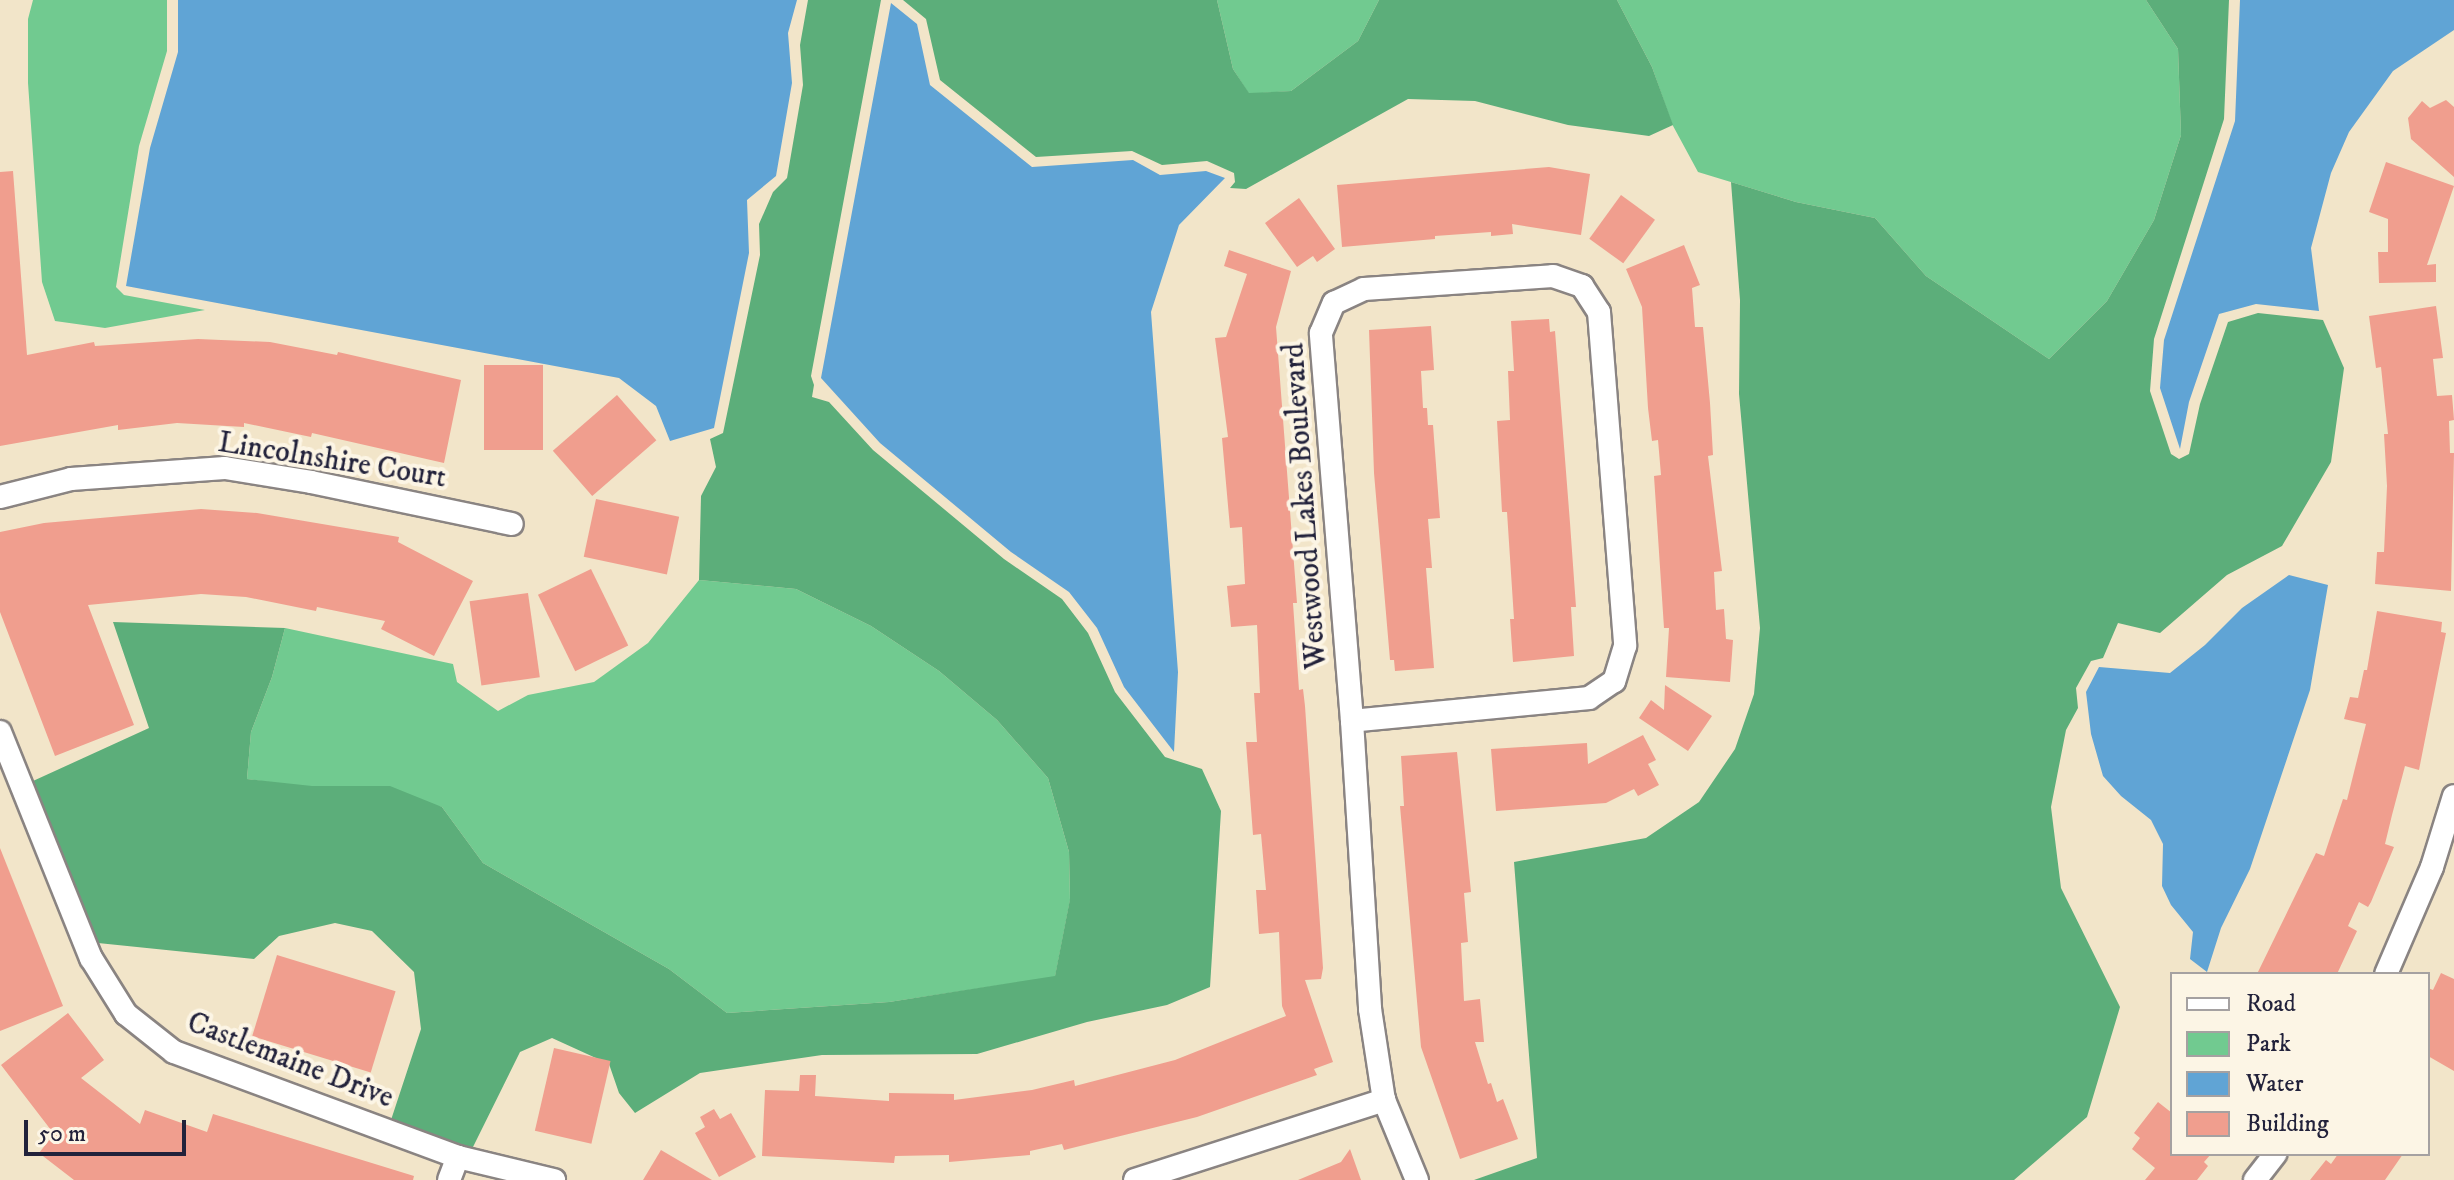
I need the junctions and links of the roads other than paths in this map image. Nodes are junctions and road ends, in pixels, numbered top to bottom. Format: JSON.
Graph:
{"nodes":[{"id":1,"x":0,"y":497,"type":"edge"},
{"id":2,"x":512,"y":524,"type":"dead end"},
{"id":3,"x":1352,"y":721,"type":"junction"},
{"id":4,"x":0,"y":732,"type":"edge"},
{"id":5,"x":2454,"y":796,"type":"edge"},
{"id":6,"x":2387,"y":972,"type":"edge"},
{"id":7,"x":1384,"y":1100,"type":"junction"},
{"id":8,"x":2273,"y":1156,"type":"edge"},
{"id":9,"x":458,"y":1157,"type":"junction"},
{"id":10,"x":449,"y":1180,"type":"edge"},
{"id":11,"x":554,"y":1180,"type":"edge"},
{"id":12,"x":1135,"y":1180,"type":"edge"},
{"id":13,"x":1417,"y":1180,"type":"edge"},
{"id":14,"x":2255,"y":1180,"type":"edge"}],
"edges":[{"from":1,"to":2,"type":"street","name":"Lincolnshire Court"},
{"from":3,"to":3,"type":"street","name":"Westwood Lakes Boulevard"},
{"from":3,"to":7,"type":"street","name":"Westwood Lakes Boulevard"},
{"from":4,"to":9,"type":"street","name":"Castlemaine Drive"},
{"from":5,"to":6,"type":"street"},
{"from":7,"to":12,"type":"street"},
{"from":7,"to":13,"type":"street","name":"Westwood Lakes Boulevard"},
{"from":8,"to":14,"type":"street"},
{"from":9,"to":10,"type":"street"},
{"from":9,"to":11,"type":"street","name":"Castlemaine Drive"}]}
